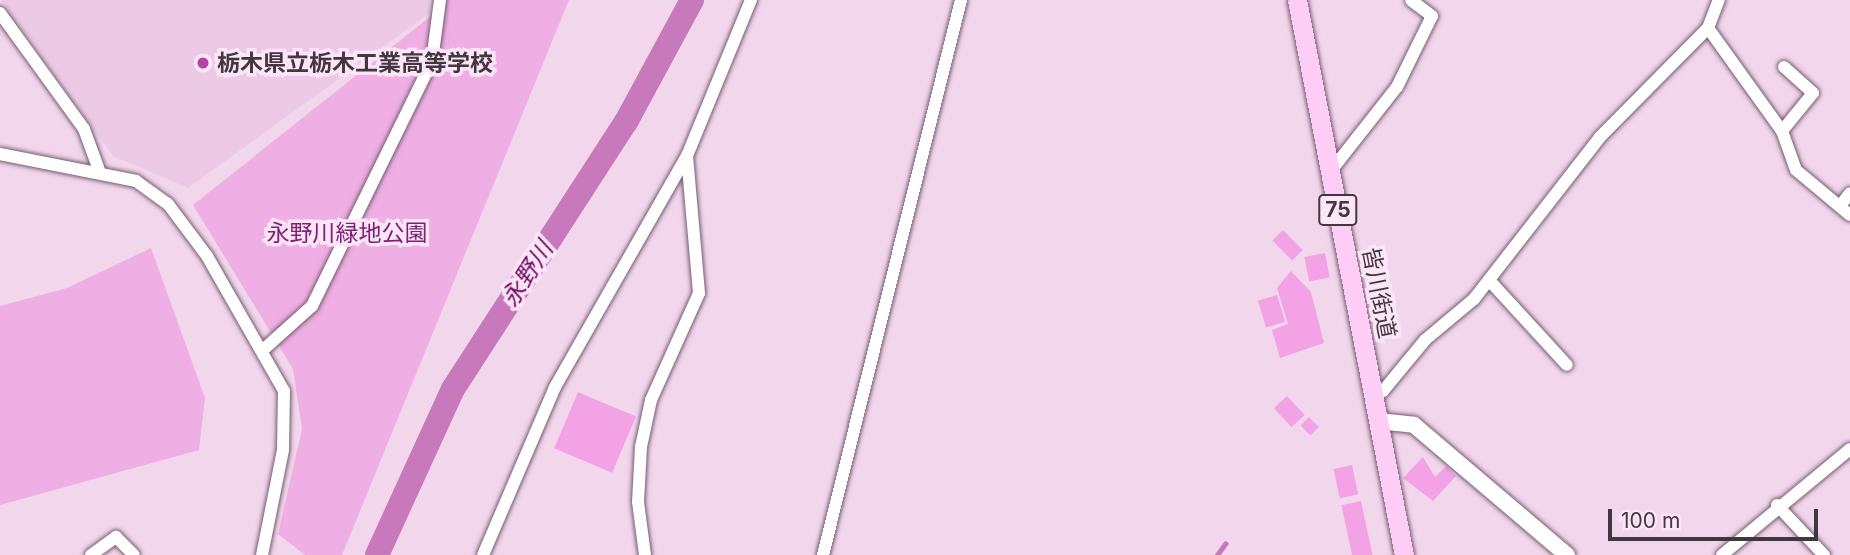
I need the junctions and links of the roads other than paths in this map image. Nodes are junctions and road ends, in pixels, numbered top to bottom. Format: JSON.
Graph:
{"nodes":[{"id":1,"x":440,"y":0,"type":"edge"},
{"id":2,"x":751,"y":0,"type":"edge"},
{"id":3,"x":961,"y":0,"type":"edge"},
{"id":4,"x":1297,"y":0,"type":"edge"},
{"id":5,"x":1411,"y":0,"type":"edge"},
{"id":6,"x":1720,"y":0,"type":"edge"},
{"id":7,"x":0,"y":13,"type":"edge"},
{"id":8,"x":1708,"y":28,"type":"junction"},
{"id":9,"x":1784,"y":67,"type":"dead end"},
{"id":10,"x":1782,"y":131,"type":"junction"},
{"id":11,"x":0,"y":154,"type":"edge"},
{"id":12,"x":687,"y":156,"type":"junction"},
{"id":13,"x":99,"y":170,"type":"junction"},
{"id":14,"x":1330,"y":172,"type":"junction"},
{"id":15,"x":1850,"y":193,"type":"edge"},
{"id":16,"x":1845,"y":211,"type":"edge"},
{"id":17,"x":1489,"y":281,"type":"junction"},
{"id":18,"x":264,"y":349,"type":"junction"},
{"id":19,"x":1567,"y":365,"type":"dead end"},
{"id":20,"x":1373,"y":391,"type":"junction"},
{"id":21,"x":1378,"y":421,"type":"junction"},
{"id":22,"x":1850,"y":449,"type":"edge"},
{"id":23,"x":1777,"y":505,"type":"junction"},
{"id":24,"x":91,"y":555,"type":"edge"},
{"id":25,"x":134,"y":555,"type":"edge"},
{"id":26,"x":262,"y":555,"type":"edge"},
{"id":27,"x":483,"y":555,"type":"edge"},
{"id":28,"x":645,"y":555,"type":"edge"},
{"id":29,"x":823,"y":555,"type":"edge"},
{"id":30,"x":1404,"y":555,"type":"edge"},
{"id":31,"x":1567,"y":555,"type":"edge"},
{"id":32,"x":1722,"y":555,"type":"edge"},
{"id":33,"x":1824,"y":555,"type":"edge"}],
"edges":[{"from":1,"to":18,"type":"street"},
{"from":2,"to":12,"type":"street"},
{"from":3,"to":29,"type":"street"},
{"from":4,"to":14,"type":"main road","name":"皆川街道","number":"75"},
{"from":5,"to":14,"type":"street"},
{"from":6,"to":8,"type":"street"},
{"from":7,"to":13,"type":"street"},
{"from":8,"to":10,"type":"street"},
{"from":8,"to":17,"type":"street"},
{"from":9,"to":10,"type":"street"},
{"from":10,"to":16,"type":"street"},
{"from":11,"to":13,"type":"street"},
{"from":12,"to":27,"type":"street"},
{"from":12,"to":28,"type":"street"},
{"from":13,"to":18,"type":"street"},
{"from":14,"to":20,"type":"main road","name":"皆川街道","number":"75"},
{"from":15,"to":16,"type":"street"},
{"from":17,"to":19,"type":"street"},
{"from":17,"to":20,"type":"street"},
{"from":18,"to":26,"type":"street"},
{"from":20,"to":21,"type":"main road","name":"皆川街道","number":"75"},
{"from":21,"to":30,"type":"main road","name":"皆川街道","number":"75"},
{"from":21,"to":31,"type":"street"},
{"from":22,"to":23,"type":"street"},
{"from":23,"to":32,"type":"street"},
{"from":23,"to":33,"type":"street"},
{"from":24,"to":25,"type":"street"}]}
